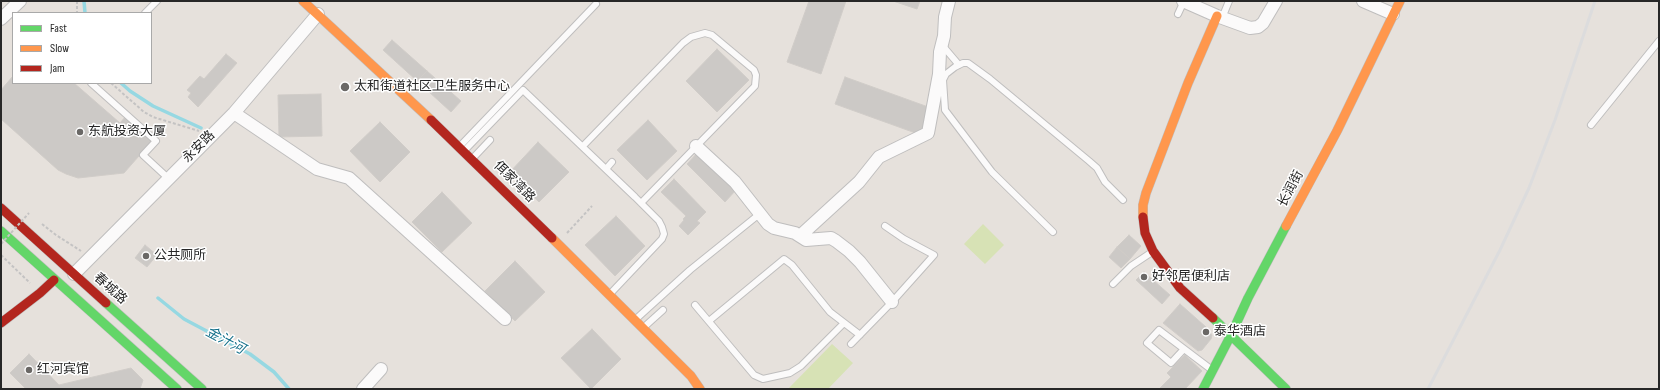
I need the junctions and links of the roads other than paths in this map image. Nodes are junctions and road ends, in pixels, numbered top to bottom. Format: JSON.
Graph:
{"nodes":[{"id":1,"x":20,"y":1,"type":"edge"},
{"id":2,"x":157,"y":1,"type":"edge"},
{"id":3,"x":302,"y":1,"type":"edge"},
{"id":4,"x":949,"y":1,"type":"edge"},
{"id":5,"x":1183,"y":1,"type":"edge"},
{"id":6,"x":1230,"y":1,"type":"edge"},
{"id":7,"x":1276,"y":1,"type":"edge"},
{"id":8,"x":1363,"y":1,"type":"edge"},
{"id":9,"x":1400,"y":1,"type":"edge"},
{"id":10,"x":596,"y":4,"type":"dead end"},
{"id":11,"x":1196,"y":4,"type":"edge"},
{"id":12,"x":146,"y":12,"type":"edge"},
{"id":13,"x":318,"y":14,"type":"junction"},
{"id":14,"x":1178,"y":14,"type":"dead end"},
{"id":15,"x":1394,"y":14,"type":"junction"},
{"id":16,"x":1220,"y":17,"type":"junction"},
{"id":17,"x":1,"y":19,"type":"edge"},
{"id":18,"x":1659,"y":41,"type":"edge"},
{"id":19,"x":942,"y":44,"type":"junction"},
{"id":20,"x":959,"y":65,"type":"junction"},
{"id":21,"x":92,"y":84,"type":"edge"},
{"id":22,"x":234,"y":113,"type":"junction"},
{"id":23,"x":1591,"y":125,"type":"dead end"},
{"id":24,"x":490,"y":140,"type":"dead end"},
{"id":25,"x":583,"y":146,"type":"junction"},
{"id":26,"x":696,"y":146,"type":"junction"},
{"id":27,"x":462,"y":149,"type":"junction"},
{"id":28,"x":472,"y":159,"type":"junction"},
{"id":29,"x":612,"y":162,"type":"dead end"},
{"id":30,"x":606,"y":169,"type":"junction"},
{"id":31,"x":168,"y":178,"type":"junction"},
{"id":32,"x":1123,"y":200,"type":"dead end"},
{"id":33,"x":641,"y":203,"type":"junction"},
{"id":34,"x":1,"y":208,"type":"edge"},
{"id":35,"x":757,"y":216,"type":"dead end"},
{"id":36,"x":885,"y":226,"type":"dead end"},
{"id":37,"x":1,"y":231,"type":"edge"},
{"id":38,"x":1053,"y":232,"type":"dead end"},
{"id":39,"x":800,"y":236,"type":"junction"},
{"id":40,"x":1153,"y":251,"type":"junction"},
{"id":41,"x":74,"y":274,"type":"junction"},
{"id":42,"x":54,"y":280,"type":"junction"},
{"id":43,"x":1113,"y":284,"type":"dead end"},
{"id":44,"x":609,"y":295,"type":"junction"},
{"id":45,"x":892,"y":302,"type":"junction"},
{"id":46,"x":695,"y":305,"type":"dead end"},
{"id":47,"x":662,"y":310,"type":"dead end"},
{"id":48,"x":505,"y":319,"type":"dead end"},
{"id":49,"x":635,"y":320,"type":"junction"},
{"id":50,"x":709,"y":321,"type":"junction"},
{"id":51,"x":1,"y":323,"type":"edge"},
{"id":52,"x":844,"y":324,"type":"junction"},
{"id":53,"x":643,"y":328,"type":"junction"},
{"id":54,"x":860,"y":335,"type":"junction"},
{"id":55,"x":1231,"y":335,"type":"junction"},
{"id":56,"x":851,"y":344,"type":"dead end"},
{"id":57,"x":1184,"y":349,"type":"junction"},
{"id":58,"x":381,"y":369,"type":"dead end"},
{"id":59,"x":1213,"y":371,"type":"junction"},
{"id":60,"x":1276,"y":385,"type":"edge"},
{"id":61,"x":178,"y":389,"type":"edge"},
{"id":62,"x":202,"y":389,"type":"edge"},
{"id":63,"x":363,"y":389,"type":"edge"},
{"id":64,"x":700,"y":389,"type":"edge"},
{"id":65,"x":1203,"y":389,"type":"edge"},
{"id":66,"x":1286,"y":389,"type":"edge"}],
"edges":[{"from":1,"to":17,"type":"street"},
{"from":2,"to":12,"type":"lane"},
{"from":3,"to":13,"type":"street","name":"佴家湾路"},
{"from":4,"to":19,"type":"street"},
{"from":5,"to":11,"type":"street"},
{"from":5,"to":14,"type":"lane"},
{"from":6,"to":16,"type":"lane"},
{"from":7,"to":16,"type":"street"},
{"from":8,"to":15,"type":"street"},
{"from":9,"to":15,"type":"street","name":"长润街"},
{"from":10,"to":27,"type":"lane"},
{"from":11,"to":16,"type":"street"},
{"from":13,"to":22,"type":"street","name":"永安路"},
{"from":13,"to":27,"type":"street","name":"佴家湾路"},
{"from":15,"to":55,"type":"street","name":"长润街"},
{"from":16,"to":40,"type":"street"},
{"from":18,"to":23,"type":"lane"},
{"from":19,"to":20,"type":"lane"},
{"from":19,"to":39,"type":"street"},
{"from":20,"to":32,"type":"lane"},
{"from":20,"to":38,"type":"lane"},
{"from":21,"to":31,"type":"lane"},
{"from":22,"to":31,"type":"street","name":"永安路"},
{"from":22,"to":48,"type":"street"},
{"from":24,"to":28,"type":"lane"},
{"from":25,"to":26,"type":"lane"},
{"from":25,"to":27,"type":"lane"},
{"from":25,"to":30,"type":"lane"},
{"from":26,"to":33,"type":"lane"},
{"from":26,"to":39,"type":"street"},
{"from":27,"to":28,"type":"street","name":"佴家湾路"},
{"from":28,"to":44,"type":"street","name":"佴家湾路"},
{"from":29,"to":30,"type":"lane"},
{"from":30,"to":33,"type":"lane"},
{"from":31,"to":41,"type":"street","name":"永安路"},
{"from":33,"to":44,"type":"lane"},
{"from":34,"to":41,"type":"street","name":"春城路"},
{"from":35,"to":49,"type":"lane"},
{"from":36,"to":45,"type":"lane"},
{"from":37,"to":42,"type":"street"},
{"from":39,"to":45,"type":"street"},
{"from":40,"to":43,"type":"lane"},
{"from":40,"to":55,"type":"street"},
{"from":41,"to":62,"type":"street","name":"春城路"},
{"from":42,"to":51,"type":"street"},
{"from":42,"to":61,"type":"street"},
{"from":44,"to":49,"type":"street","name":"佴家湾路"},
{"from":45,"to":54,"type":"lane"},
{"from":46,"to":50,"type":"lane"},
{"from":47,"to":53,"type":"lane"},
{"from":49,"to":53,"type":"street","name":"佴家湾路"},
{"from":50,"to":52,"type":"lane"},
{"from":50,"to":52,"type":"lane"},
{"from":52,"to":54,"type":"lane"},
{"from":53,"to":64,"type":"street","name":"佴家湾路"},
{"from":54,"to":56,"type":"lane"},
{"from":55,"to":59,"type":"street","name":"长润街"},
{"from":55,"to":60,"type":"street"},
{"from":57,"to":57,"type":"lane"},
{"from":57,"to":59,"type":"lane"},
{"from":58,"to":63,"type":"street"},
{"from":59,"to":65,"type":"street","name":"长润街"},
{"from":60,"to":66,"type":"street"}]}
